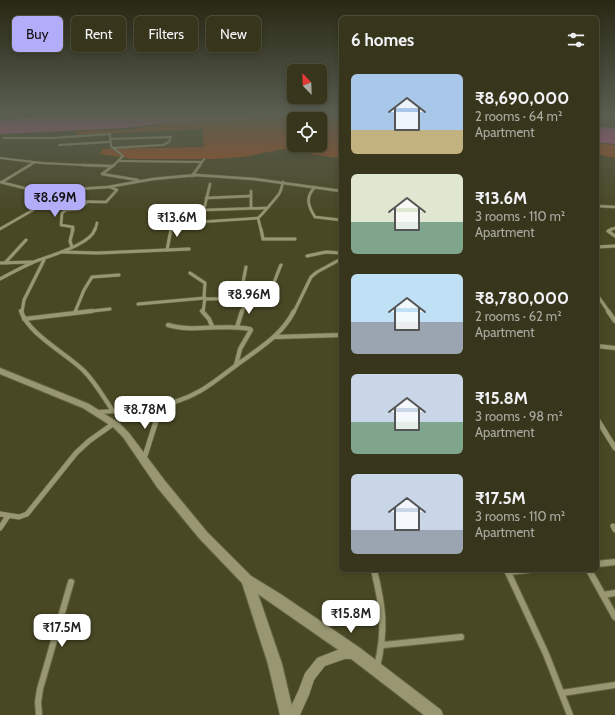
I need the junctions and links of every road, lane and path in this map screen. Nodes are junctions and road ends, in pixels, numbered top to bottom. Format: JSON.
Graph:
{"nodes":[{"id":1,"x":123,"y":147,"type":"edge"},
{"id":2,"x":112,"y":148,"type":"joint"},
{"id":3,"x":0,"y":158,"type":"edge"},
{"id":4,"x":204,"y":159,"type":"dead end"},
{"id":5,"x":119,"y":161,"type":"junction"},
{"id":6,"x":35,"y":162,"type":"junction"},
{"id":7,"x":202,"y":162,"type":"junction"},
{"id":8,"x":112,"y":166,"type":"junction"},
{"id":9,"x":192,"y":176,"type":"junction"},
{"id":10,"x":143,"y":180,"type":"junction"},
{"id":11,"x":1,"y":182,"type":"edge"},
{"id":12,"x":283,"y":182,"type":"junction"},
{"id":13,"x":210,"y":184,"type":"dead end"},
{"id":14,"x":108,"y":187,"type":"junction"},
{"id":15,"x":315,"y":187,"type":"junction"},
{"id":16,"x":63,"y":190,"type":"junction"},
{"id":17,"x":251,"y":191,"type":"dead end"},
{"id":18,"x":339,"y":191,"type":"edge"},
{"id":19,"x":251,"y":196,"type":"junction"},
{"id":20,"x":206,"y":198,"type":"junction"},
{"id":21,"x":87,"y":202,"type":"junction"},
{"id":22,"x":599,"y":206,"type":"edge"},
{"id":23,"x":615,"y":207,"type":"edge"},
{"id":24,"x":251,"y":208,"type":"junction"},
{"id":25,"x":266,"y":208,"type":"junction"},
{"id":26,"x":33,"y":210,"type":"dead end"},
{"id":27,"x":203,"y":210,"type":"junction"},
{"id":28,"x":165,"y":211,"type":"dead end"},
{"id":29,"x":258,"y":218,"type":"junction"},
{"id":30,"x":339,"y":220,"type":"edge"},
{"id":31,"x":201,"y":222,"type":"junction"},
{"id":32,"x":96,"y":223,"type":"dead end"},
{"id":33,"x":172,"y":223,"type":"junction"},
{"id":34,"x":615,"y":228,"type":"edge"},
{"id":35,"x":0,"y":229,"type":"edge"},
{"id":36,"x":615,"y":236,"type":"edge"},
{"id":37,"x":295,"y":239,"type":"dead end"},
{"id":38,"x":26,"y":240,"type":"dead end"},
{"id":39,"x":615,"y":246,"type":"edge"},
{"id":40,"x":72,"y":247,"type":"junction"},
{"id":41,"x":599,"y":247,"type":"edge"},
{"id":42,"x":189,"y":249,"type":"dead end"},
{"id":43,"x":167,"y":250,"type":"junction"},
{"id":44,"x":62,"y":252,"type":"junction"},
{"id":45,"x":339,"y":253,"type":"edge"},
{"id":46,"x":307,"y":256,"type":"dead end"},
{"id":47,"x":339,"y":259,"type":"edge"},
{"id":48,"x":44,"y":260,"type":"junction"},
{"id":49,"x":34,"y":262,"type":"junction"},
{"id":50,"x":0,"y":263,"type":"edge"},
{"id":51,"x":5,"y":263,"type":"junction"},
{"id":52,"x":281,"y":265,"type":"dead end"},
{"id":53,"x":246,"y":267,"type":"dead end"},
{"id":54,"x":190,"y":273,"type":"dead end"},
{"id":55,"x":119,"y":276,"type":"dead end"},
{"id":56,"x":0,"y":279,"type":"edge"},
{"id":57,"x":205,"y":298,"type":"junction"},
{"id":58,"x":240,"y":298,"type":"junction"},
{"id":59,"x":247,"y":298,"type":"junction"},
{"id":60,"x":599,"y":298,"type":"edge"},
{"id":61,"x":138,"y":304,"type":"dead end"},
{"id":62,"x":110,"y":309,"type":"dead end"},
{"id":63,"x":75,"y":313,"type":"junction"},
{"id":64,"x":24,"y":319,"type":"junction"},
{"id":65,"x":615,"y":321,"type":"edge"},
{"id":66,"x":168,"y":325,"type":"dead end"},
{"id":67,"x":212,"y":326,"type":"junction"},
{"id":68,"x":237,"y":327,"type":"junction"},
{"id":69,"x":275,"y":336,"type":"junction"},
{"id":70,"x":339,"y":336,"type":"edge"},
{"id":71,"x":599,"y":346,"type":"edge"},
{"id":72,"x":615,"y":348,"type":"edge"},
{"id":73,"x":236,"y":366,"type":"junction"},
{"id":74,"x":0,"y":371,"type":"edge"},
{"id":75,"x":162,"y":404,"type":"junction"},
{"id":76,"x":113,"y":411,"type":"junction"},
{"id":77,"x":97,"y":412,"type":"junction"},
{"id":78,"x":599,"y":422,"type":"edge"},
{"id":79,"x":113,"y":424,"type":"junction"},
{"id":80,"x":615,"y":448,"type":"edge"},
{"id":81,"x":144,"y":461,"type":"junction"},
{"id":82,"x":0,"y":514,"type":"edge"},
{"id":83,"x":8,"y":516,"type":"junction"},
{"id":84,"x":0,"y":528,"type":"edge"},
{"id":85,"x":615,"y":562,"type":"edge"},
{"id":86,"x":599,"y":564,"type":"edge"},
{"id":87,"x":374,"y":572,"type":"edge"},
{"id":88,"x":508,"y":572,"type":"edge"},
{"id":89,"x":590,"y":572,"type":"edge"},
{"id":90,"x":247,"y":580,"type":"junction"},
{"id":91,"x":71,"y":582,"type":"dead end"},
{"id":92,"x":615,"y":593,"type":"edge"},
{"id":93,"x":603,"y":595,"type":"junction"},
{"id":94,"x":615,"y":617,"type":"edge"},
{"id":95,"x":461,"y":637,"type":"dead end"},
{"id":96,"x":383,"y":645,"type":"junction"},
{"id":97,"x":355,"y":653,"type":"junction"},
{"id":98,"x":377,"y":670,"type":"junction"},
{"id":99,"x":615,"y":685,"type":"edge"},
{"id":100,"x":562,"y":693,"type":"junction"},
{"id":101,"x":39,"y":715,"type":"edge"},
{"id":102,"x":287,"y":715,"type":"edge"},
{"id":103,"x":293,"y":715,"type":"edge"},
{"id":104,"x":436,"y":715,"type":"edge"},
{"id":105,"x":570,"y":715,"type":"edge"}],
"edges":[{"from":1,"to":2,"type":"street"},
{"from":2,"to":5,"type":"street"},
{"from":3,"to":6,"type":"street"},
{"from":4,"to":7,"type":"street"},
{"from":5,"to":7,"type":"street"},
{"from":5,"to":8,"type":"street"},
{"from":6,"to":8,"type":"street"},
{"from":6,"to":11,"type":"street"},
{"from":7,"to":9,"type":"street"},
{"from":8,"to":10,"type":"street"},
{"from":9,"to":10,"type":"street"},
{"from":9,"to":12,"type":"street"},
{"from":10,"to":14,"type":"street"},
{"from":11,"to":16,"type":"street"},
{"from":12,"to":15,"type":"street"},
{"from":12,"to":25,"type":"street"},
{"from":13,"to":20,"type":"street"},
{"from":14,"to":16,"type":"street"},
{"from":14,"to":21,"type":"street"},
{"from":15,"to":18,"type":"street"},
{"from":15,"to":30,"type":"street"},
{"from":16,"to":21,"type":"street"},
{"from":17,"to":19,"type":"street"},
{"from":19,"to":20,"type":"street"},
{"from":19,"to":24,"type":"street"},
{"from":20,"to":27,"type":"street"},
{"from":21,"to":40,"type":"street"},
{"from":22,"to":23,"type":"street"},
{"from":24,"to":25,"type":"street"},
{"from":24,"to":27,"type":"street"},
{"from":25,"to":29,"type":"street"},
{"from":26,"to":35,"type":"street"},
{"from":27,"to":31,"type":"street"},
{"from":28,"to":33,"type":"street"},
{"from":29,"to":31,"type":"street"},
{"from":29,"to":37,"type":"street"},
{"from":31,"to":33,"type":"street"},
{"from":32,"to":40,"type":"street"},
{"from":33,"to":43,"type":"street"},
{"from":34,"to":36,"type":"street"},
{"from":38,"to":51,"type":"street"},
{"from":39,"to":41,"type":"street"},
{"from":40,"to":44,"type":"street"},
{"from":42,"to":43,"type":"street"},
{"from":43,"to":44,"type":"street"},
{"from":44,"to":48,"type":"street"},
{"from":45,"to":46,"type":"street"},
{"from":47,"to":69,"type":"street"},
{"from":48,"to":49,"type":"street"},
{"from":48,"to":64,"type":"street"},
{"from":49,"to":51,"type":"street"},
{"from":49,"to":56,"type":"street"},
{"from":50,"to":51,"type":"street"},
{"from":52,"to":59,"type":"street"},
{"from":53,"to":58,"type":"street"},
{"from":54,"to":57,"type":"street"},
{"from":55,"to":63,"type":"street"},
{"from":57,"to":58,"type":"street"},
{"from":57,"to":61,"type":"street"},
{"from":57,"to":67,"type":"street"},
{"from":58,"to":59,"type":"street"},
{"from":59,"to":68,"type":"street"},
{"from":60,"to":65,"type":"street"},
{"from":62,"to":63,"type":"street"},
{"from":63,"to":64,"type":"street"},
{"from":64,"to":76,"type":"street"},
{"from":66,"to":67,"type":"street"},
{"from":67,"to":68,"type":"street"},
{"from":68,"to":73,"type":"street"},
{"from":69,"to":70,"type":"street"},
{"from":69,"to":73,"type":"street"},
{"from":71,"to":72,"type":"street"},
{"from":73,"to":75,"type":"street"},
{"from":74,"to":77,"type":"main road"},
{"from":75,"to":76,"type":"street"},
{"from":75,"to":81,"type":"street"},
{"from":76,"to":77,"type":"street"},
{"from":77,"to":79,"type":"main road"},
{"from":78,"to":80,"type":"street"},
{"from":79,"to":81,"type":"main road"},
{"from":79,"to":83,"type":"street"},
{"from":81,"to":90,"type":"main road"},
{"from":82,"to":83,"type":"street"},
{"from":83,"to":84,"type":"street"},
{"from":85,"to":86,"type":"street"},
{"from":87,"to":96,"type":"street"},
{"from":88,"to":100,"type":"street"},
{"from":89,"to":93,"type":"street"},
{"from":90,"to":97,"type":"main road"},
{"from":90,"to":102,"type":"main road"},
{"from":91,"to":101,"type":"street"},
{"from":92,"to":93,"type":"street"},
{"from":93,"to":94,"type":"street"},
{"from":95,"to":96,"type":"street"},
{"from":96,"to":98,"type":"street"},
{"from":97,"to":98,"type":"main road"},
{"from":97,"to":103,"type":"street"},
{"from":98,"to":104,"type":"main road"},
{"from":99,"to":100,"type":"street"},
{"from":100,"to":105,"type":"street"}]}
